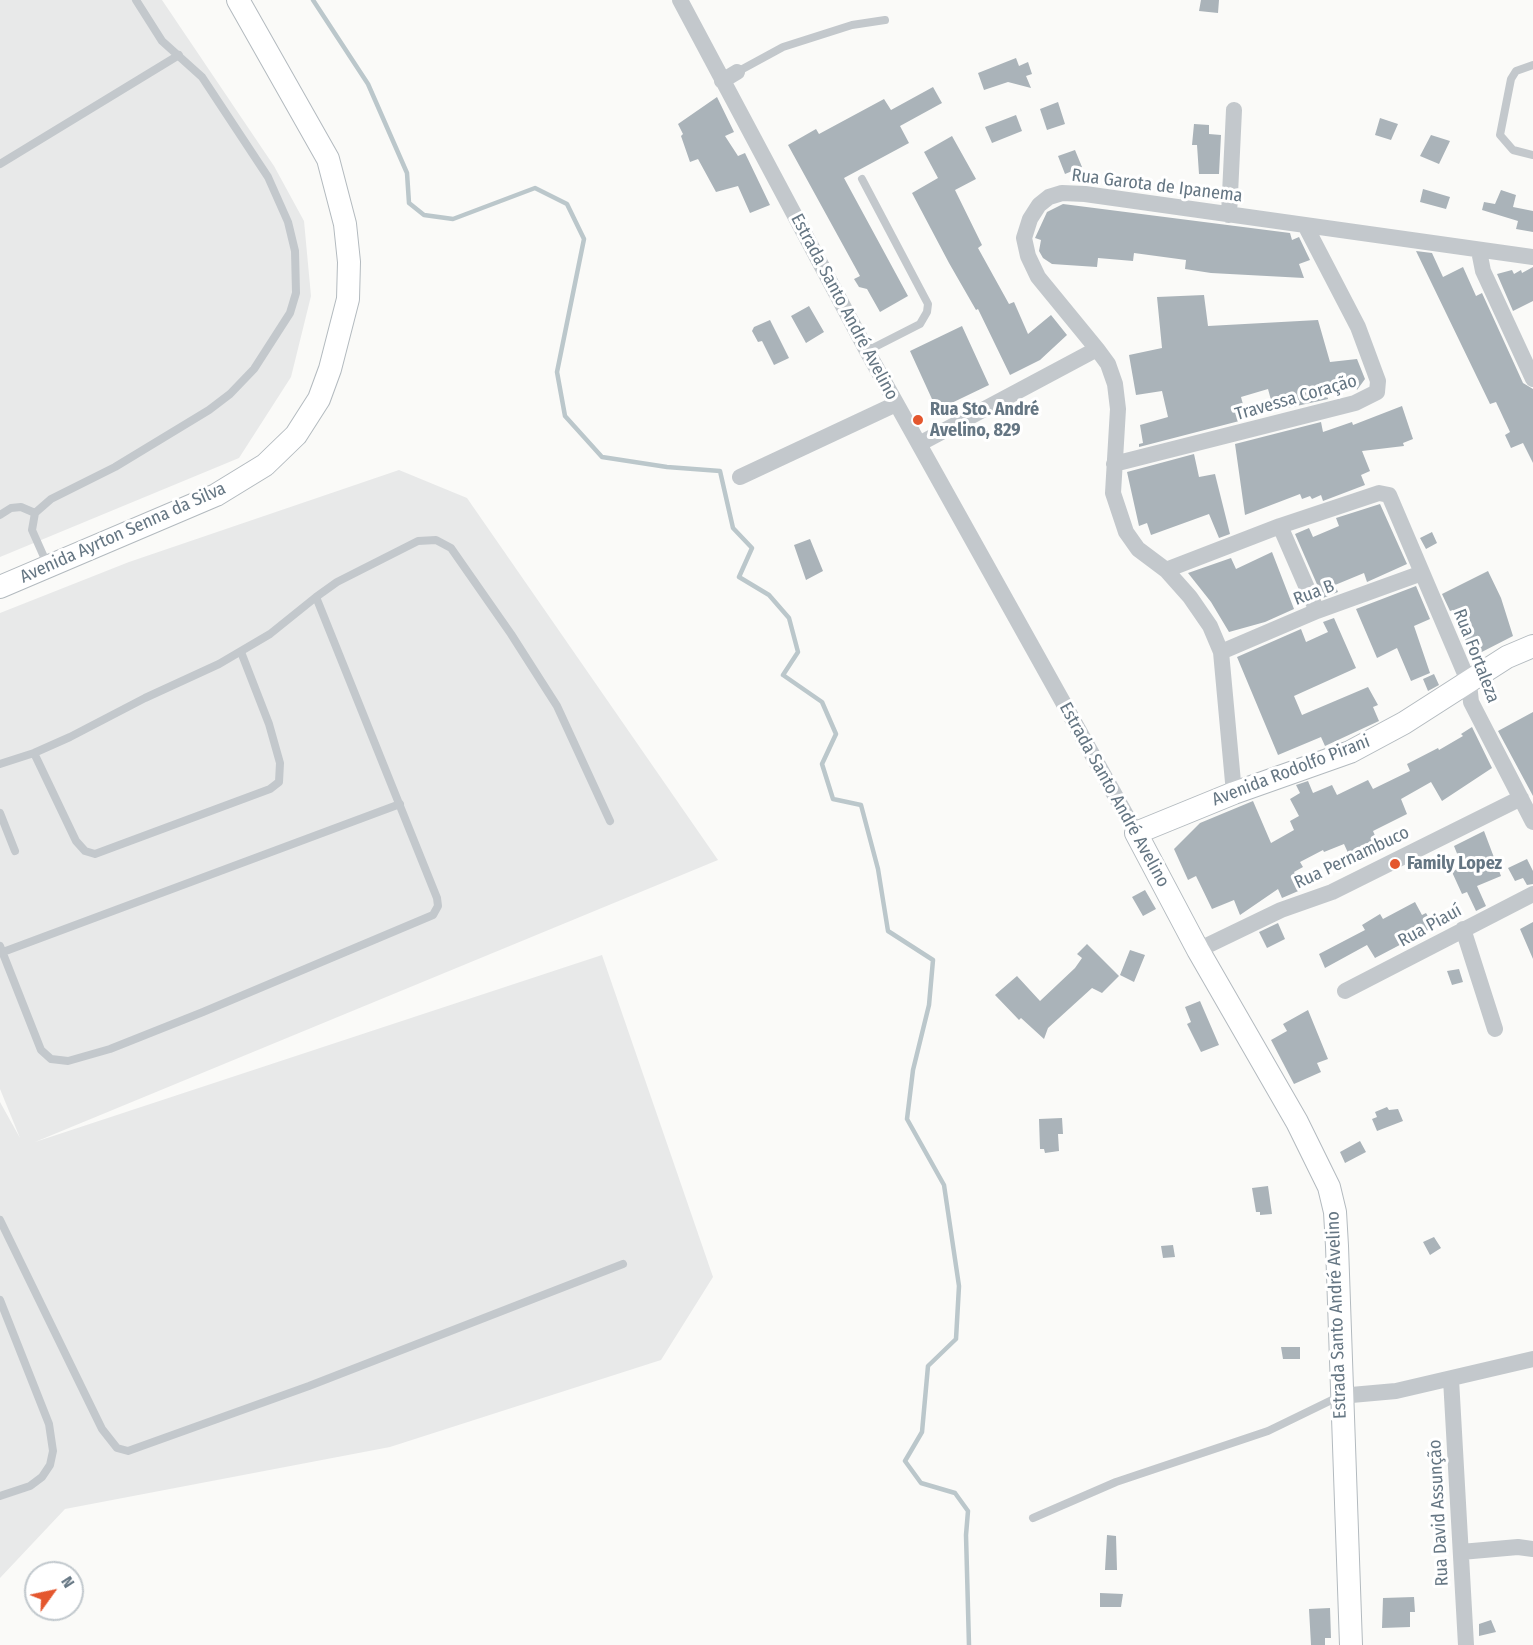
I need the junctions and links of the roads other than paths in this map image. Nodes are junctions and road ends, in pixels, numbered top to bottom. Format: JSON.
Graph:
{"nodes":[{"id":1,"x":136,"y":0,"type":"edge"},
{"id":2,"x":238,"y":0,"type":"edge"},
{"id":3,"x":680,"y":0,"type":"edge"},
{"id":4,"x":885,"y":20,"type":"dead end"},
{"id":5,"x":178,"y":55,"type":"junction"},
{"id":6,"x":1533,"y":65,"type":"edge"},
{"id":7,"x":737,"y":72,"type":"joint"},
{"id":8,"x":722,"y":81,"type":"junction"},
{"id":9,"x":1234,"y":110,"type":"dead end"},
{"id":10,"x":1533,"y":155,"type":"edge"},
{"id":11,"x":0,"y":164,"type":"edge"},
{"id":12,"x":862,"y":179,"type":"dead end"},
{"id":13,"x":1229,"y":215,"type":"junction"},
{"id":14,"x":1305,"y":225,"type":"junction"},
{"id":15,"x":1479,"y":251,"type":"junction"},
{"id":16,"x":1533,"y":257,"type":"edge"},
{"id":17,"x":1097,"y":349,"type":"junction"},
{"id":18,"x":867,"y":351,"type":"junction"},
{"id":19,"x":1533,"y":379,"type":"edge"},
{"id":20,"x":896,"y":404,"type":"junction"},
{"id":21,"x":919,"y":444,"type":"junction"},
{"id":22,"x":1114,"y":464,"type":"junction"},
{"id":23,"x":740,"y":477,"type":"dead end"},
{"id":24,"x":34,"y":513,"type":"junction"},
{"id":25,"x":0,"y":515,"type":"edge"},
{"id":26,"x":1280,"y":526,"type":"junction"},
{"id":27,"x":49,"y":567,"type":"junction"},
{"id":28,"x":1166,"y":570,"type":"junction"},
{"id":29,"x":1422,"y":573,"type":"junction"},
{"id":30,"x":0,"y":587,"type":"edge"},
{"id":31,"x":316,"y":597,"type":"junction"},
{"id":32,"x":1317,"y":611,"type":"junction"},
{"id":33,"x":1533,"y":646,"type":"edge"},
{"id":34,"x":241,"y":652,"type":"junction"},
{"id":35,"x":1221,"y":652,"type":"junction"},
{"id":36,"x":1469,"y":683,"type":"junction"},
{"id":37,"x":34,"y":753,"type":"junction"},
{"id":38,"x":0,"y":764,"type":"edge"},
{"id":39,"x":1234,"y":793,"type":"junction"},
{"id":40,"x":1521,"y":798,"type":"junction"},
{"id":41,"x":400,"y":804,"type":"junction"},
{"id":42,"x":0,"y":813,"type":"edge"},
{"id":43,"x":610,"y":821,"type":"dead end"},
{"id":44,"x":1533,"y":822,"type":"edge"},
{"id":45,"x":1136,"y":833,"type":"junction"},
{"id":46,"x":15,"y":852,"type":"dead end"},
{"id":47,"x":1533,"y":894,"type":"edge"},
{"id":48,"x":1463,"y":929,"type":"junction"},
{"id":49,"x":1,"y":949,"type":"edge"},
{"id":50,"x":1198,"y":950,"type":"junction"},
{"id":51,"x":1345,"y":992,"type":"dead end"},
{"id":52,"x":1495,"y":1029,"type":"dead end"},
{"id":53,"x":0,"y":1220,"type":"edge"},
{"id":54,"x":623,"y":1264,"type":"dead end"},
{"id":55,"x":0,"y":1300,"type":"edge"},
{"id":56,"x":1533,"y":1359,"type":"edge"},
{"id":57,"x":1451,"y":1379,"type":"junction"},
{"id":58,"x":1340,"y":1396,"type":"junction"},
{"id":59,"x":0,"y":1496,"type":"edge"},
{"id":60,"x":1033,"y":1518,"type":"dead end"},
{"id":61,"x":1533,"y":1549,"type":"edge"},
{"id":62,"x":1461,"y":1552,"type":"junction"},
{"id":63,"x":1351,"y":1645,"type":"edge"},
{"id":64,"x":1466,"y":1645,"type":"edge"}],
"edges":[{"from":1,"to":5,"type":"lane"},
{"from":2,"to":27,"type":"main road","name":"Avenida Ayrton Senna da Silva"},
{"from":3,"to":8,"type":"street","name":"Estrada Santo André Avelino"},
{"from":4,"to":7,"type":"lane"},
{"from":5,"to":11,"type":"lane"},
{"from":5,"to":24,"type":"lane"},
{"from":6,"to":10,"type":"lane"},
{"from":7,"to":8,"type":"street"},
{"from":8,"to":18,"type":"street","name":"Estrada Santo André Avelino"},
{"from":9,"to":13,"type":"street"},
{"from":12,"to":18,"type":"lane"},
{"from":13,"to":14,"type":"street","name":"Rua Garota de Ipanema"},
{"from":13,"to":17,"type":"street","name":"Rua Garota de Ipanema"},
{"from":14,"to":15,"type":"street","name":"Rua Garota de Ipanema"},
{"from":14,"to":22,"type":"street","name":"Travessa Coração"},
{"from":15,"to":16,"type":"street","name":"Rua Garota de Ipanema"},
{"from":15,"to":19,"type":"street"},
{"from":17,"to":21,"type":"street"},
{"from":17,"to":22,"type":"street","name":"Rua Garota de Ipanema"},
{"from":18,"to":20,"type":"street","name":"Estrada Santo André Avelino"},
{"from":20,"to":21,"type":"street","name":"Estrada Santo André Avelino"},
{"from":20,"to":23,"type":"street"},
{"from":21,"to":45,"type":"street","name":"Estrada Santo André Avelino"},
{"from":22,"to":28,"type":"street","name":"Rua Garota de Ipanema"},
{"from":24,"to":25,"type":"lane"},
{"from":24,"to":27,"type":"lane"},
{"from":26,"to":28,"type":"street"},
{"from":26,"to":29,"type":"street","name":"Rua Fortaleza"},
{"from":26,"to":32,"type":"street"},
{"from":27,"to":30,"type":"main road","name":"Avenida Ayrton Senna da Silva"},
{"from":28,"to":35,"type":"street","name":"Rua Garota de Ipanema"},
{"from":29,"to":32,"type":"street","name":"Rua B"},
{"from":29,"to":36,"type":"street","name":"Rua Fortaleza"},
{"from":31,"to":34,"type":"lane"},
{"from":31,"to":41,"type":"lane"},
{"from":31,"to":43,"type":"lane"},
{"from":32,"to":35,"type":"street","name":"Rua B"},
{"from":33,"to":36,"type":"main road","name":"Avenida Rodolfo Pirani"},
{"from":34,"to":37,"type":"lane"},
{"from":34,"to":37,"type":"lane"},
{"from":35,"to":39,"type":"street","name":"Rua Garota de Ipanema"},
{"from":36,"to":39,"type":"main road","name":"Avenida Rodolfo Pirani"},
{"from":36,"to":40,"type":"street","name":"Rua Fortaleza"},
{"from":37,"to":38,"type":"lane"},
{"from":39,"to":45,"type":"main road","name":"Avenida Rodolfo Pirani"},
{"from":40,"to":44,"type":"street","name":"Rua Fortaleza"},
{"from":40,"to":50,"type":"street","name":"Rua Pernambuco"},
{"from":41,"to":49,"type":"lane"},
{"from":41,"to":49,"type":"lane"},
{"from":42,"to":46,"type":"lane"},
{"from":45,"to":50,"type":"main road","name":"Estrada Santo André Avelino"},
{"from":47,"to":48,"type":"street","name":"Rua Piauí"},
{"from":48,"to":51,"type":"street","name":"Rua Piauí"},
{"from":48,"to":52,"type":"street"},
{"from":50,"to":58,"type":"main road","name":"Estrada Santo André Avelino"},
{"from":53,"to":54,"type":"lane"},
{"from":55,"to":59,"type":"lane"},
{"from":56,"to":57,"type":"street"},
{"from":57,"to":58,"type":"street"},
{"from":57,"to":62,"type":"street","name":"Rua David Assunção"},
{"from":58,"to":60,"type":"lane"},
{"from":58,"to":63,"type":"main road","name":"Estrada Santo André Avelino"},
{"from":61,"to":62,"type":"street"},
{"from":62,"to":64,"type":"street","name":"Rua David Assunção"}]}
